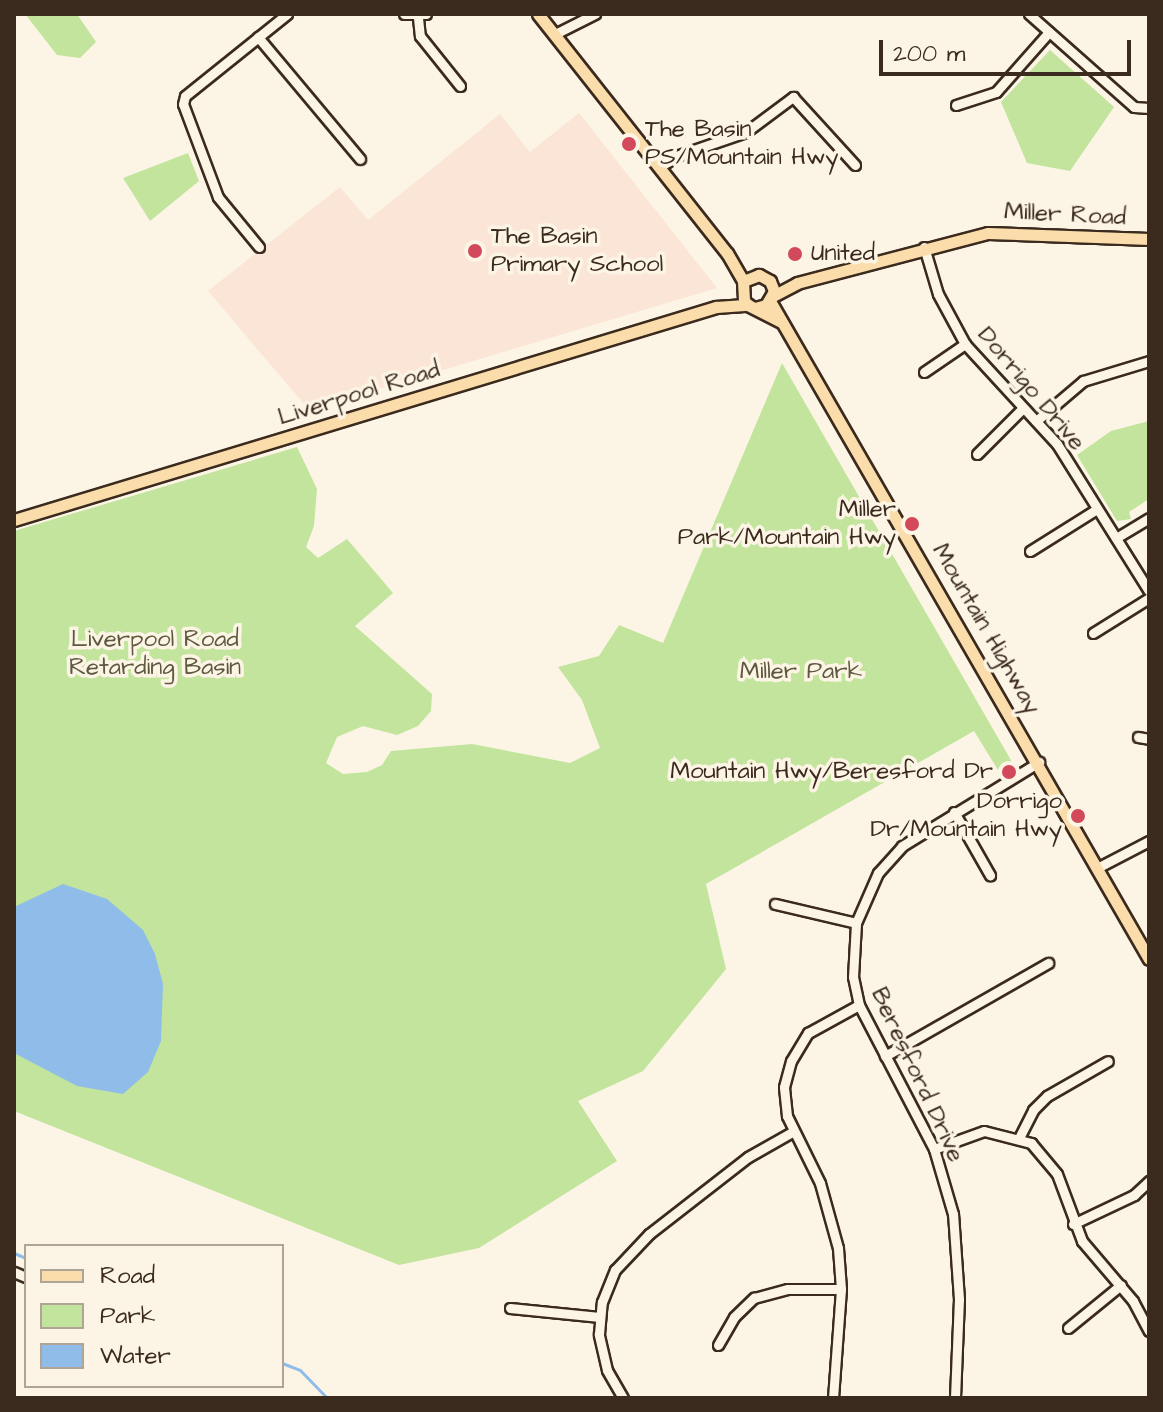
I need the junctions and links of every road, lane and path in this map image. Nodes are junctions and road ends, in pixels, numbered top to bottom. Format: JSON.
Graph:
{"nodes":[{"id":1,"x":287,"y":14,"type":"edge"},
{"id":2,"x":404,"y":14,"type":"edge"},
{"id":3,"x":538,"y":14,"type":"edge"},
{"id":4,"x":595,"y":14,"type":"edge"},
{"id":5,"x":1029,"y":14,"type":"edge"},
{"id":6,"x":422,"y":16,"type":"edge"},
{"id":7,"x":1049,"y":32,"type":"junction"},
{"id":8,"x":555,"y":34,"type":"junction"},
{"id":9,"x":258,"y":37,"type":"junction"},
{"id":10,"x":460,"y":86,"type":"dead end"},
{"id":11,"x":956,"y":105,"type":"dead end"},
{"id":12,"x":1149,"y":108,"type":"edge"},
{"id":13,"x":360,"y":159,"type":"dead end"},
{"id":14,"x":855,"y":165,"type":"dead end"},
{"id":15,"x":660,"y":167,"type":"junction"},
{"id":16,"x":1149,"y":239,"type":"edge"},
{"id":17,"x":259,"y":247,"type":"dead end"},
{"id":18,"x":924,"y":247,"type":"junction"},
{"id":19,"x":746,"y":281,"type":"junction"},
{"id":20,"x":770,"y":281,"type":"junction"},
{"id":21,"x":793,"y":284,"type":"junction"},
{"id":22,"x":772,"y":298,"type":"junction"},
{"id":23,"x":752,"y":306,"type":"junction"},
{"id":24,"x":716,"y":307,"type":"junction"},
{"id":25,"x":783,"y":322,"type":"junction"},
{"id":26,"x":965,"y":344,"type":"junction"},
{"id":27,"x":1149,"y":361,"type":"edge"},
{"id":28,"x":924,"y":372,"type":"dead end"},
{"id":29,"x":1023,"y":408,"type":"junction"},
{"id":30,"x":1036,"y":421,"type":"junction"},
{"id":31,"x":977,"y":454,"type":"dead end"},
{"id":32,"x":1097,"y":509,"type":"junction"},
{"id":33,"x":1149,"y":518,"type":"edge"},
{"id":34,"x":14,"y":520,"type":"edge"},
{"id":35,"x":1116,"y":538,"type":"junction"},
{"id":36,"x":1030,"y":551,"type":"dead end"},
{"id":37,"x":1149,"y":591,"type":"edge"},
{"id":38,"x":1149,"y":598,"type":"edge"},
{"id":39,"x":1093,"y":633,"type":"dead end"},
{"id":40,"x":1138,"y":737,"type":"dead end"},
{"id":41,"x":1149,"y":739,"type":"edge"},
{"id":42,"x":1039,"y":762,"type":"junction"},
{"id":43,"x":954,"y":812,"type":"junction"},
{"id":44,"x":1149,"y":841,"type":"edge"},
{"id":45,"x":1097,"y":868,"type":"junction"},
{"id":46,"x":990,"y":875,"type":"dead end"},
{"id":47,"x":775,"y":904,"type":"dead end"},
{"id":48,"x":856,"y":923,"type":"junction"},
{"id":49,"x":1149,"y":959,"type":"edge"},
{"id":50,"x":1048,"y":963,"type":"dead end"},
{"id":51,"x":859,"y":1005,"type":"junction"},
{"id":52,"x":885,"y":1056,"type":"junction"},
{"id":53,"x":1108,"y":1061,"type":"dead end"},
{"id":54,"x":792,"y":1132,"type":"junction"},
{"id":55,"x":1020,"y":1136,"type":"junction"},
{"id":56,"x":934,"y":1149,"type":"junction"},
{"id":57,"x":1149,"y":1181,"type":"edge"},
{"id":58,"x":1073,"y":1224,"type":"junction"},
{"id":59,"x":1121,"y":1285,"type":"junction"},
{"id":60,"x":841,"y":1289,"type":"junction"},
{"id":61,"x":510,"y":1308,"type":"dead end"},
{"id":62,"x":600,"y":1317,"type":"junction"},
{"id":63,"x":1068,"y":1328,"type":"dead end"},
{"id":64,"x":1149,"y":1331,"type":"edge"},
{"id":65,"x":718,"y":1345,"type":"dead end"},
{"id":66,"x":623,"y":1398,"type":"edge"},
{"id":67,"x":833,"y":1398,"type":"edge"},
{"id":68,"x":955,"y":1398,"type":"edge"}],
"edges":[{"from":1,"to":9,"type":"street"},
{"from":2,"to":6,"type":"street"},
{"from":3,"to":8,"type":"main road"},
{"from":4,"to":8,"type":"street"},
{"from":5,"to":7,"type":"street"},
{"from":6,"to":10,"type":"street"},
{"from":7,"to":11,"type":"street"},
{"from":7,"to":12,"type":"street"},
{"from":8,"to":15,"type":"main road"},
{"from":9,"to":13,"type":"street"},
{"from":9,"to":17,"type":"street"},
{"from":14,"to":15,"type":"street"},
{"from":15,"to":19,"type":"main road"},
{"from":16,"to":18,"type":"main road","name":"Miller Road"},
{"from":18,"to":21,"type":"main road","name":"Miller Road"},
{"from":18,"to":26,"type":"street","name":"Dorrigo Drive"},
{"from":19,"to":20,"type":"main road","name":"Miller Road"},
{"from":19,"to":23,"type":"main road"},
{"from":19,"to":24,"type":"main road","name":"Liverpool Road"},
{"from":20,"to":21,"type":"main road","name":"Miller Road"},
{"from":20,"to":22,"type":"main road"},
{"from":21,"to":22,"type":"main road","name":"Miller Road"},
{"from":22,"to":23,"type":"main road","name":"Miller Road"},
{"from":22,"to":25,"type":"main road","name":"Mountain Highway"},
{"from":23,"to":24,"type":"main road","name":"Liverpool Road"},
{"from":23,"to":25,"type":"main road"},
{"from":24,"to":34,"type":"main road","name":"Liverpool Road"},
{"from":25,"to":42,"type":"main road","name":"Mountain Highway"},
{"from":26,"to":28,"type":"street"},
{"from":26,"to":29,"type":"street","name":"Dorrigo Drive"},
{"from":27,"to":30,"type":"street"},
{"from":29,"to":30,"type":"street","name":"Dorrigo Drive"},
{"from":29,"to":31,"type":"street"},
{"from":30,"to":32,"type":"street","name":"Dorrigo Drive"},
{"from":32,"to":35,"type":"street","name":"Dorrigo Drive"},
{"from":32,"to":36,"type":"street"},
{"from":33,"to":35,"type":"street"},
{"from":35,"to":37,"type":"street","name":"Dorrigo Drive"},
{"from":38,"to":39,"type":"street"},
{"from":40,"to":41,"type":"street"},
{"from":42,"to":43,"type":"street","name":"Beresford Drive"},
{"from":42,"to":45,"type":"main road","name":"Mountain Highway"},
{"from":43,"to":46,"type":"street"},
{"from":43,"to":48,"type":"street","name":"Beresford Drive"},
{"from":44,"to":45,"type":"street"},
{"from":45,"to":49,"type":"main road","name":"Mountain Highway"},
{"from":47,"to":48,"type":"street"},
{"from":48,"to":51,"type":"street","name":"Beresford Drive"},
{"from":50,"to":52,"type":"street"},
{"from":51,"to":52,"type":"street","name":"Beresford Drive"},
{"from":51,"to":54,"type":"street"},
{"from":52,"to":56,"type":"street","name":"Beresford Drive"},
{"from":53,"to":55,"type":"street"},
{"from":54,"to":60,"type":"street"},
{"from":54,"to":62,"type":"street"},
{"from":55,"to":56,"type":"street"},
{"from":55,"to":58,"type":"street"},
{"from":56,"to":68,"type":"street","name":"Beresford Drive"},
{"from":57,"to":58,"type":"street"},
{"from":58,"to":59,"type":"street"},
{"from":59,"to":63,"type":"street"},
{"from":59,"to":64,"type":"street"},
{"from":60,"to":65,"type":"street"},
{"from":60,"to":67,"type":"street"},
{"from":61,"to":62,"type":"street"},
{"from":62,"to":66,"type":"street"}]}
